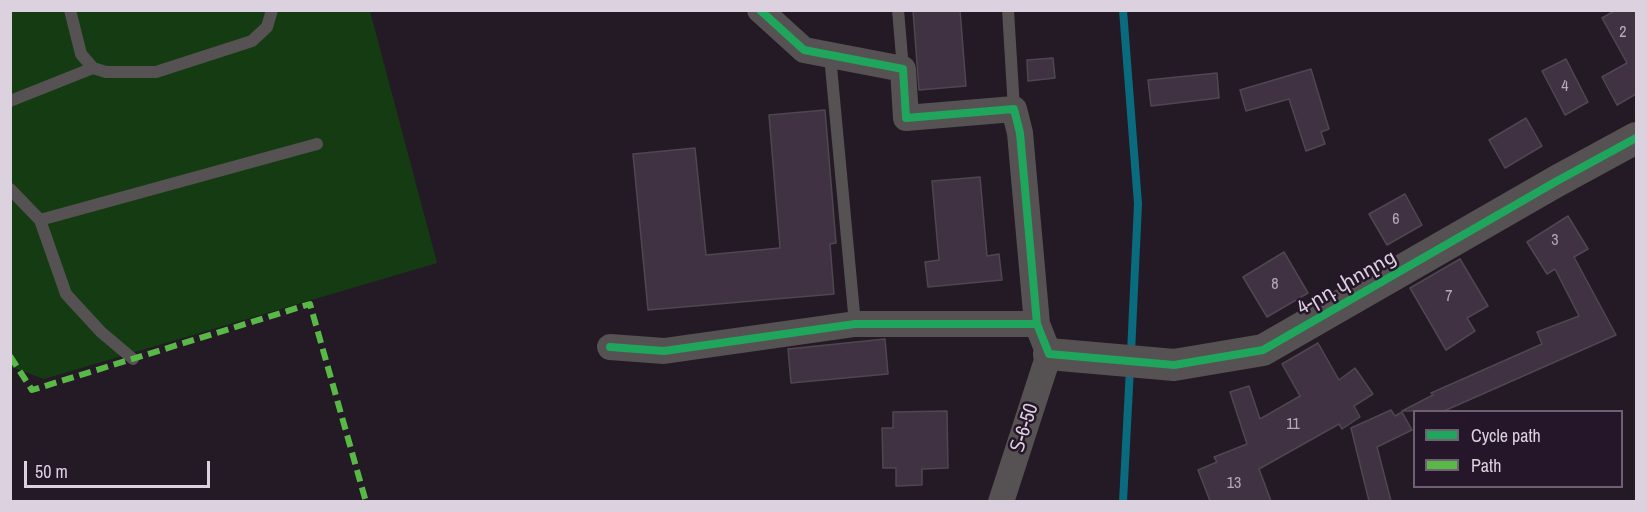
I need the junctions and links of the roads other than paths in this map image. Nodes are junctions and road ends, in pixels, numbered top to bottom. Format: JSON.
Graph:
{"nodes":[{"id":1,"x":70,"y":10,"type":"edge"},
{"id":2,"x":272,"y":10,"type":"edge"},
{"id":3,"x":760,"y":10,"type":"edge"},
{"id":4,"x":898,"y":10,"type":"edge"},
{"id":5,"x":1008,"y":10,"type":"edge"},
{"id":6,"x":830,"y":56,"type":"junction"},
{"id":7,"x":93,"y":68,"type":"junction"},
{"id":8,"x":903,"y":69,"type":"junction"},
{"id":9,"x":10,"y":101,"type":"edge"},
{"id":10,"x":1014,"y":110,"type":"junction"},
{"id":11,"x":1636,"y":138,"type":"edge"},
{"id":12,"x":317,"y":144,"type":"dead end"},
{"id":13,"x":10,"y":189,"type":"edge"},
{"id":14,"x":40,"y":220,"type":"junction"},
{"id":15,"x":855,"y":324,"type":"junction"},
{"id":16,"x":1037,"y":324,"type":"junction"},
{"id":17,"x":610,"y":347,"type":"dead end"},
{"id":18,"x":1058,"y":355,"type":"junction"},
{"id":19,"x":133,"y":359,"type":"dead end"},
{"id":20,"x":1001,"y":501,"type":"edge"}],
"edges":[{"from":1,"to":7,"type":"lane"},
{"from":2,"to":7,"type":"lane"},
{"from":3,"to":6,"type":"street"},
{"from":4,"to":8,"type":"lane"},
{"from":5,"to":10,"type":"lane"},
{"from":6,"to":8,"type":"street"},
{"from":6,"to":15,"type":"lane"},
{"from":7,"to":9,"type":"lane"},
{"from":8,"to":10,"type":"street"},
{"from":10,"to":16,"type":"street"},
{"from":11,"to":18,"type":"street","name":"4-րդ փողոց"},
{"from":12,"to":14,"type":"lane"},
{"from":13,"to":14,"type":"lane"},
{"from":14,"to":19,"type":"lane"},
{"from":15,"to":16,"type":"street"},
{"from":15,"to":17,"type":"street"},
{"from":16,"to":18,"type":"street"},
{"from":18,"to":20,"type":"street","name":"Տ-6-50","number":"Տ-6-50"}]}
